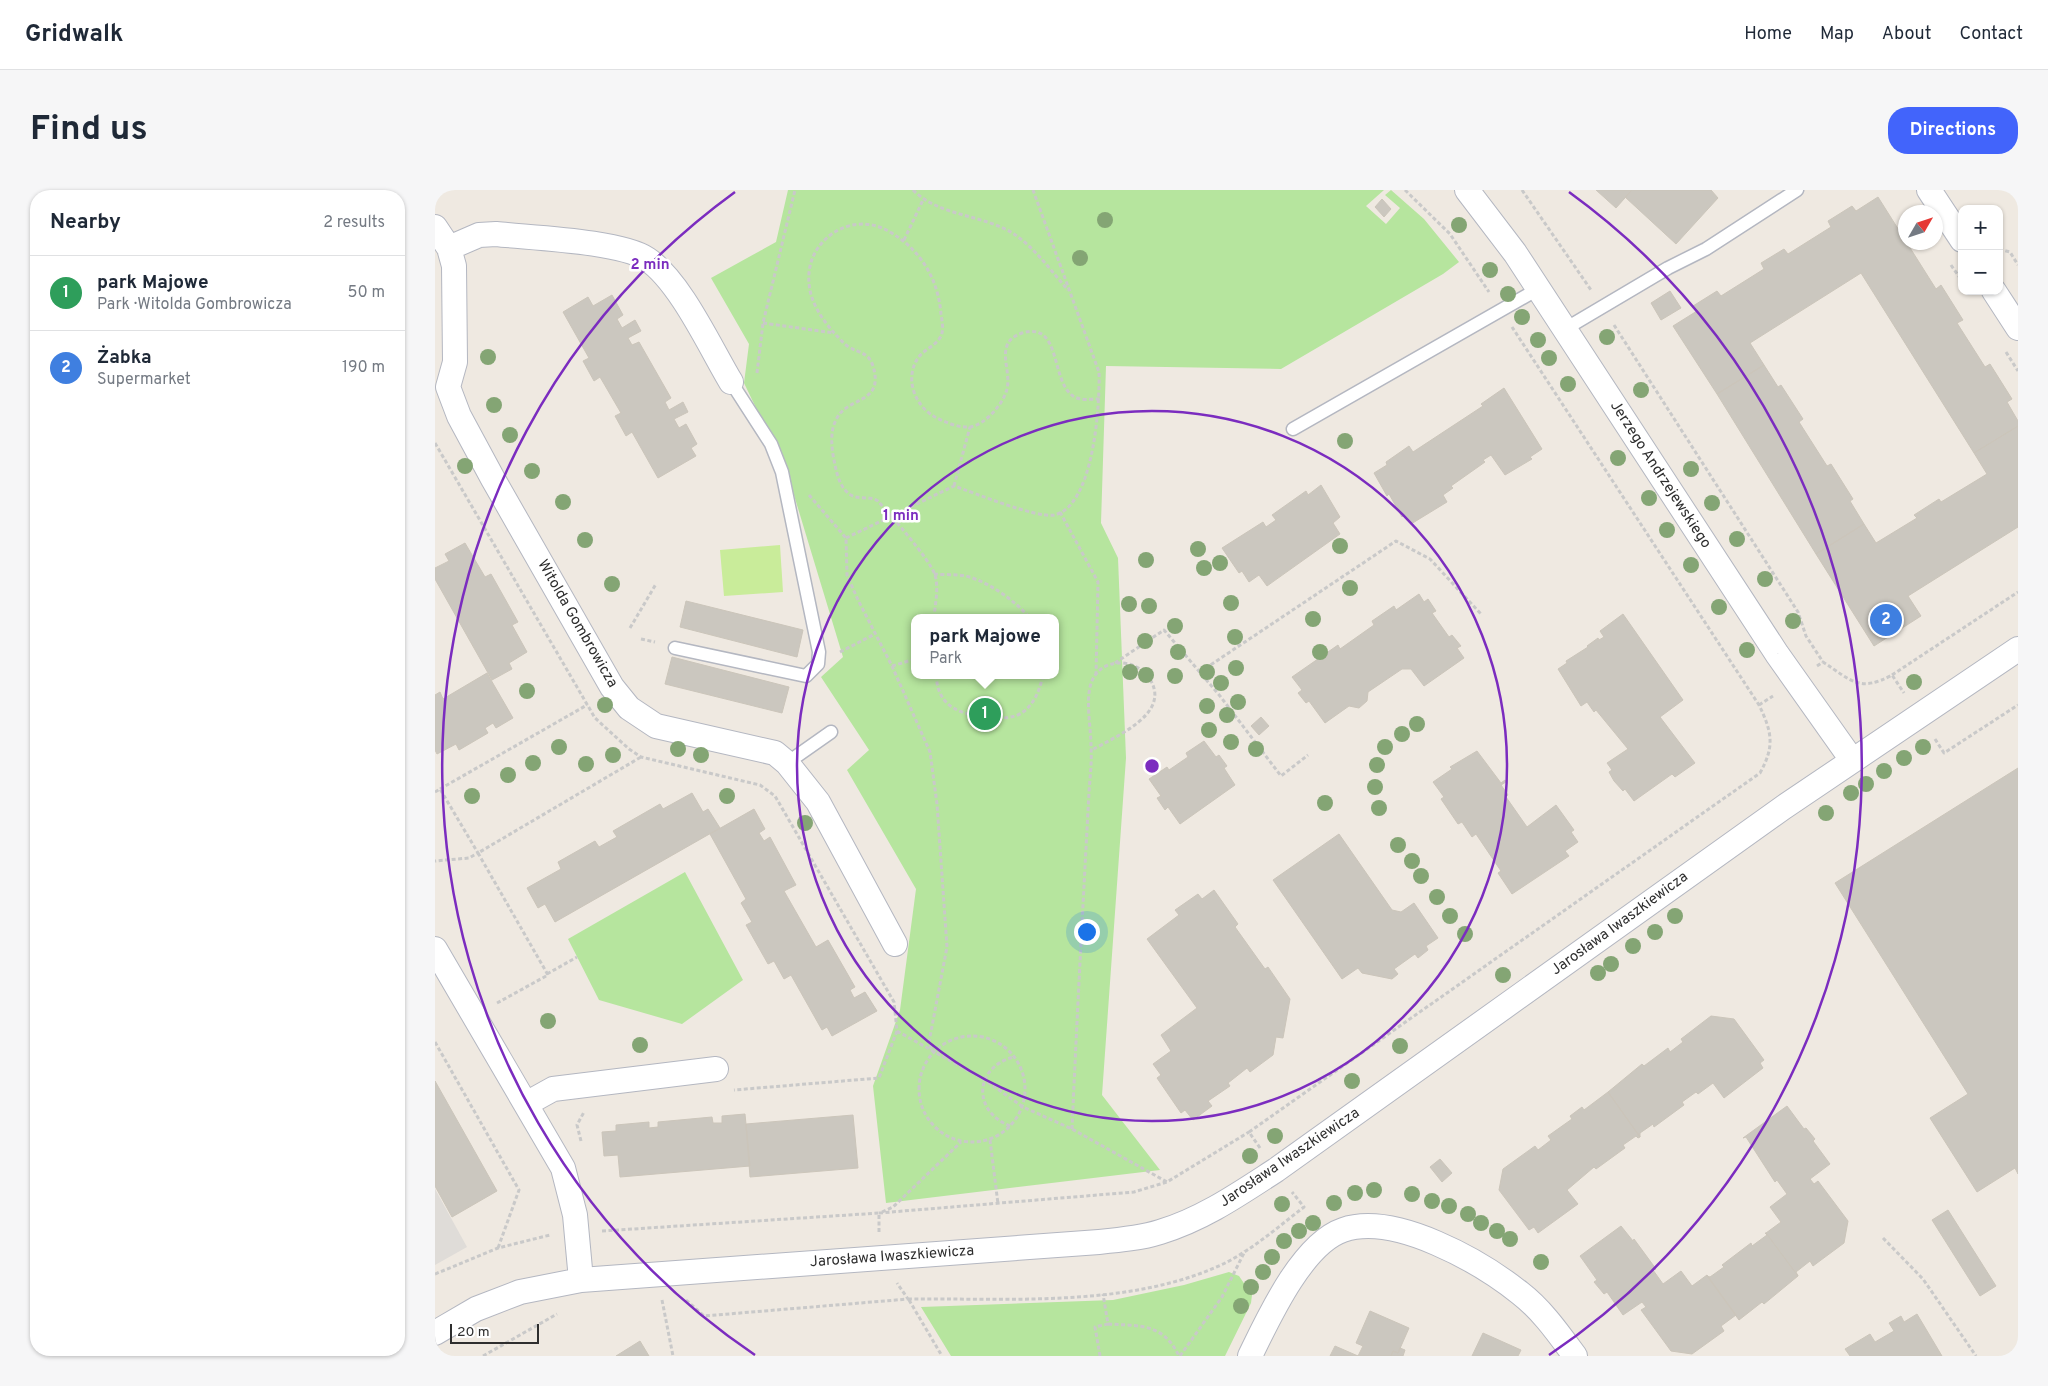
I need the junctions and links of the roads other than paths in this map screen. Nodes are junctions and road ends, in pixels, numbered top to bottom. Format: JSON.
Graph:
{"nodes":[{"id":1,"x":1467,"y":190,"type":"edge"},
{"id":2,"x":1797,"y":190,"type":"edge"},
{"id":3,"x":1929,"y":190,"type":"edge"},
{"id":4,"x":435,"y":227,"type":"edge"},
{"id":5,"x":1958,"y":234,"type":"edge"},
{"id":6,"x":449,"y":248,"type":"junction"},
{"id":7,"x":1538,"y":289,"type":"junction"},
{"id":8,"x":1997,"y":295,"type":"edge"},
{"id":9,"x":2018,"y":328,"type":"edge"},
{"id":10,"x":1565,"y":329,"type":"junction"},
{"id":11,"x":731,"y":382,"type":"joint"},
{"id":12,"x":441,"y":391,"type":"edge"},
{"id":13,"x":1293,"y":429,"type":"dead end"},
{"id":14,"x":675,"y":648,"type":"dead end"},
{"id":15,"x":2018,"y":650,"type":"edge"},
{"id":16,"x":831,"y":732,"type":"dead end"},
{"id":17,"x":1852,"y":760,"type":"junction"},
{"id":18,"x":787,"y":762,"type":"junction"},
{"id":19,"x":895,"y":944,"type":"dead end"},
{"id":20,"x":435,"y":949,"type":"edge"},
{"id":21,"x":716,"y":1069,"type":"dead end"},
{"id":22,"x":526,"y":1104,"type":"junction"},
{"id":23,"x":581,"y":1280,"type":"junction"},
{"id":24,"x":435,"y":1333,"type":"edge"},
{"id":25,"x":1250,"y":1356,"type":"edge"},
{"id":26,"x":1575,"y":1356,"type":"edge"}],
"edges":[{"from":1,"to":7,"type":"street","name":"Jerzego Andrzejewskiego"},
{"from":2,"to":10,"type":"lane"},
{"from":3,"to":5,"type":"street"},
{"from":4,"to":6,"type":"street","name":"Witolda Gombrowicza"},
{"from":6,"to":11,"type":"street"},
{"from":6,"to":12,"type":"street","name":"Witolda Gombrowicza"},
{"from":7,"to":10,"type":"street","name":"Jerzego Andrzejewskiego"},
{"from":7,"to":13,"type":"lane"},
{"from":8,"to":9,"type":"street"},
{"from":10,"to":17,"type":"street","name":"Jerzego Andrzejewskiego"},
{"from":11,"to":14,"type":"lane"},
{"from":12,"to":18,"type":"street","name":"Witolda Gombrowicza"},
{"from":15,"to":17,"type":"street","name":"Jarosława Iwaszkiewicza"},
{"from":16,"to":18,"type":"lane"},
{"from":17,"to":23,"type":"street","name":"Jarosława Iwaszkiewicza"},
{"from":18,"to":19,"type":"street","name":"Witolda Gombrowicza"},
{"from":20,"to":22,"type":"street"},
{"from":21,"to":22,"type":"street"},
{"from":22,"to":23,"type":"street"},
{"from":23,"to":24,"type":"street","name":"Jarosława Iwaszkiewicza"},
{"from":25,"to":26,"type":"street"}]}
